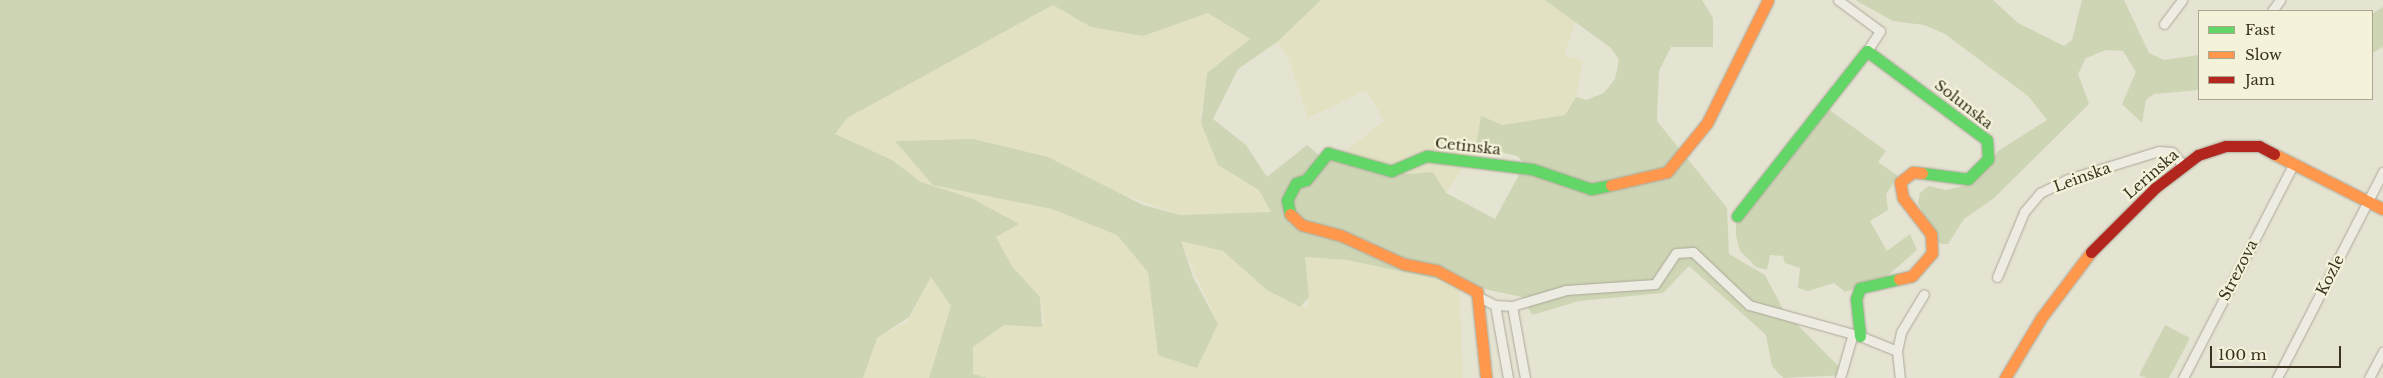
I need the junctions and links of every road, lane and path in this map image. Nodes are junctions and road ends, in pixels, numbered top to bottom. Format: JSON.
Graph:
{"nodes":[{"id":1,"x":1768,"y":0,"type":"edge"},
{"id":2,"x":1838,"y":0,"type":"edge"},
{"id":3,"x":2182,"y":0,"type":"edge"},
{"id":4,"x":2164,"y":24,"type":"dead end"},
{"id":5,"x":1867,"y":51,"type":"junction"},
{"id":6,"x":2294,"y":163,"type":"junction"},
{"id":7,"x":2182,"y":164,"type":"junction"},
{"id":8,"x":2383,"y":172,"type":"edge"},
{"id":9,"x":2368,"y":202,"type":"junction"},
{"id":10,"x":2383,"y":209,"type":"edge"},
{"id":11,"x":1738,"y":216,"type":"dead end"},
{"id":12,"x":1997,"y":277,"type":"dead end"},
{"id":13,"x":1924,"y":294,"type":"dead end"},
{"id":14,"x":1481,"y":298,"type":"junction"},
{"id":15,"x":1495,"y":305,"type":"junction"},
{"id":16,"x":1512,"y":306,"type":"junction"},
{"id":17,"x":1856,"y":336,"type":"junction"},
{"id":18,"x":1898,"y":345,"type":"junction"},
{"id":19,"x":2383,"y":352,"type":"edge"},
{"id":20,"x":1486,"y":378,"type":"edge"},
{"id":21,"x":1508,"y":378,"type":"edge"},
{"id":22,"x":1526,"y":378,"type":"edge"},
{"id":23,"x":1840,"y":378,"type":"edge"},
{"id":24,"x":1900,"y":378,"type":"edge"},
{"id":25,"x":2005,"y":378,"type":"edge"},
{"id":26,"x":2183,"y":378,"type":"edge"},
{"id":27,"x":2277,"y":378,"type":"edge"},
{"id":28,"x":2369,"y":378,"type":"edge"}],
"edges":[{"from":1,"to":14,"type":"street","name":"Cetinska"},
{"from":2,"to":5,"type":"street"},
{"from":3,"to":4,"type":"street"},
{"from":5,"to":11,"type":"street"},
{"from":5,"to":17,"type":"street","name":"Solunska"},
{"from":6,"to":7,"type":"street","name":"Lerinska"},
{"from":6,"to":9,"type":"street","name":"Lerinska"},
{"from":6,"to":26,"type":"street","name":"Strezova"},
{"from":7,"to":12,"type":"street","name":"Leinska"},
{"from":7,"to":25,"type":"street","name":"Lerinska"},
{"from":8,"to":9,"type":"street","name":"Kozle"},
{"from":9,"to":10,"type":"street","name":"Lerinska"},
{"from":9,"to":27,"type":"street","name":"Kozle"},
{"from":13,"to":18,"type":"street"},
{"from":14,"to":15,"type":"street","name":"Cetinska"},
{"from":14,"to":20,"type":"street"},
{"from":15,"to":16,"type":"street","name":"Cetinska"},
{"from":15,"to":21,"type":"street"},
{"from":16,"to":17,"type":"street","name":"Cetinska"},
{"from":16,"to":22,"type":"street"},
{"from":17,"to":18,"type":"street"},
{"from":17,"to":23,"type":"street"},
{"from":18,"to":24,"type":"street"},
{"from":19,"to":28,"type":"street"}]}
